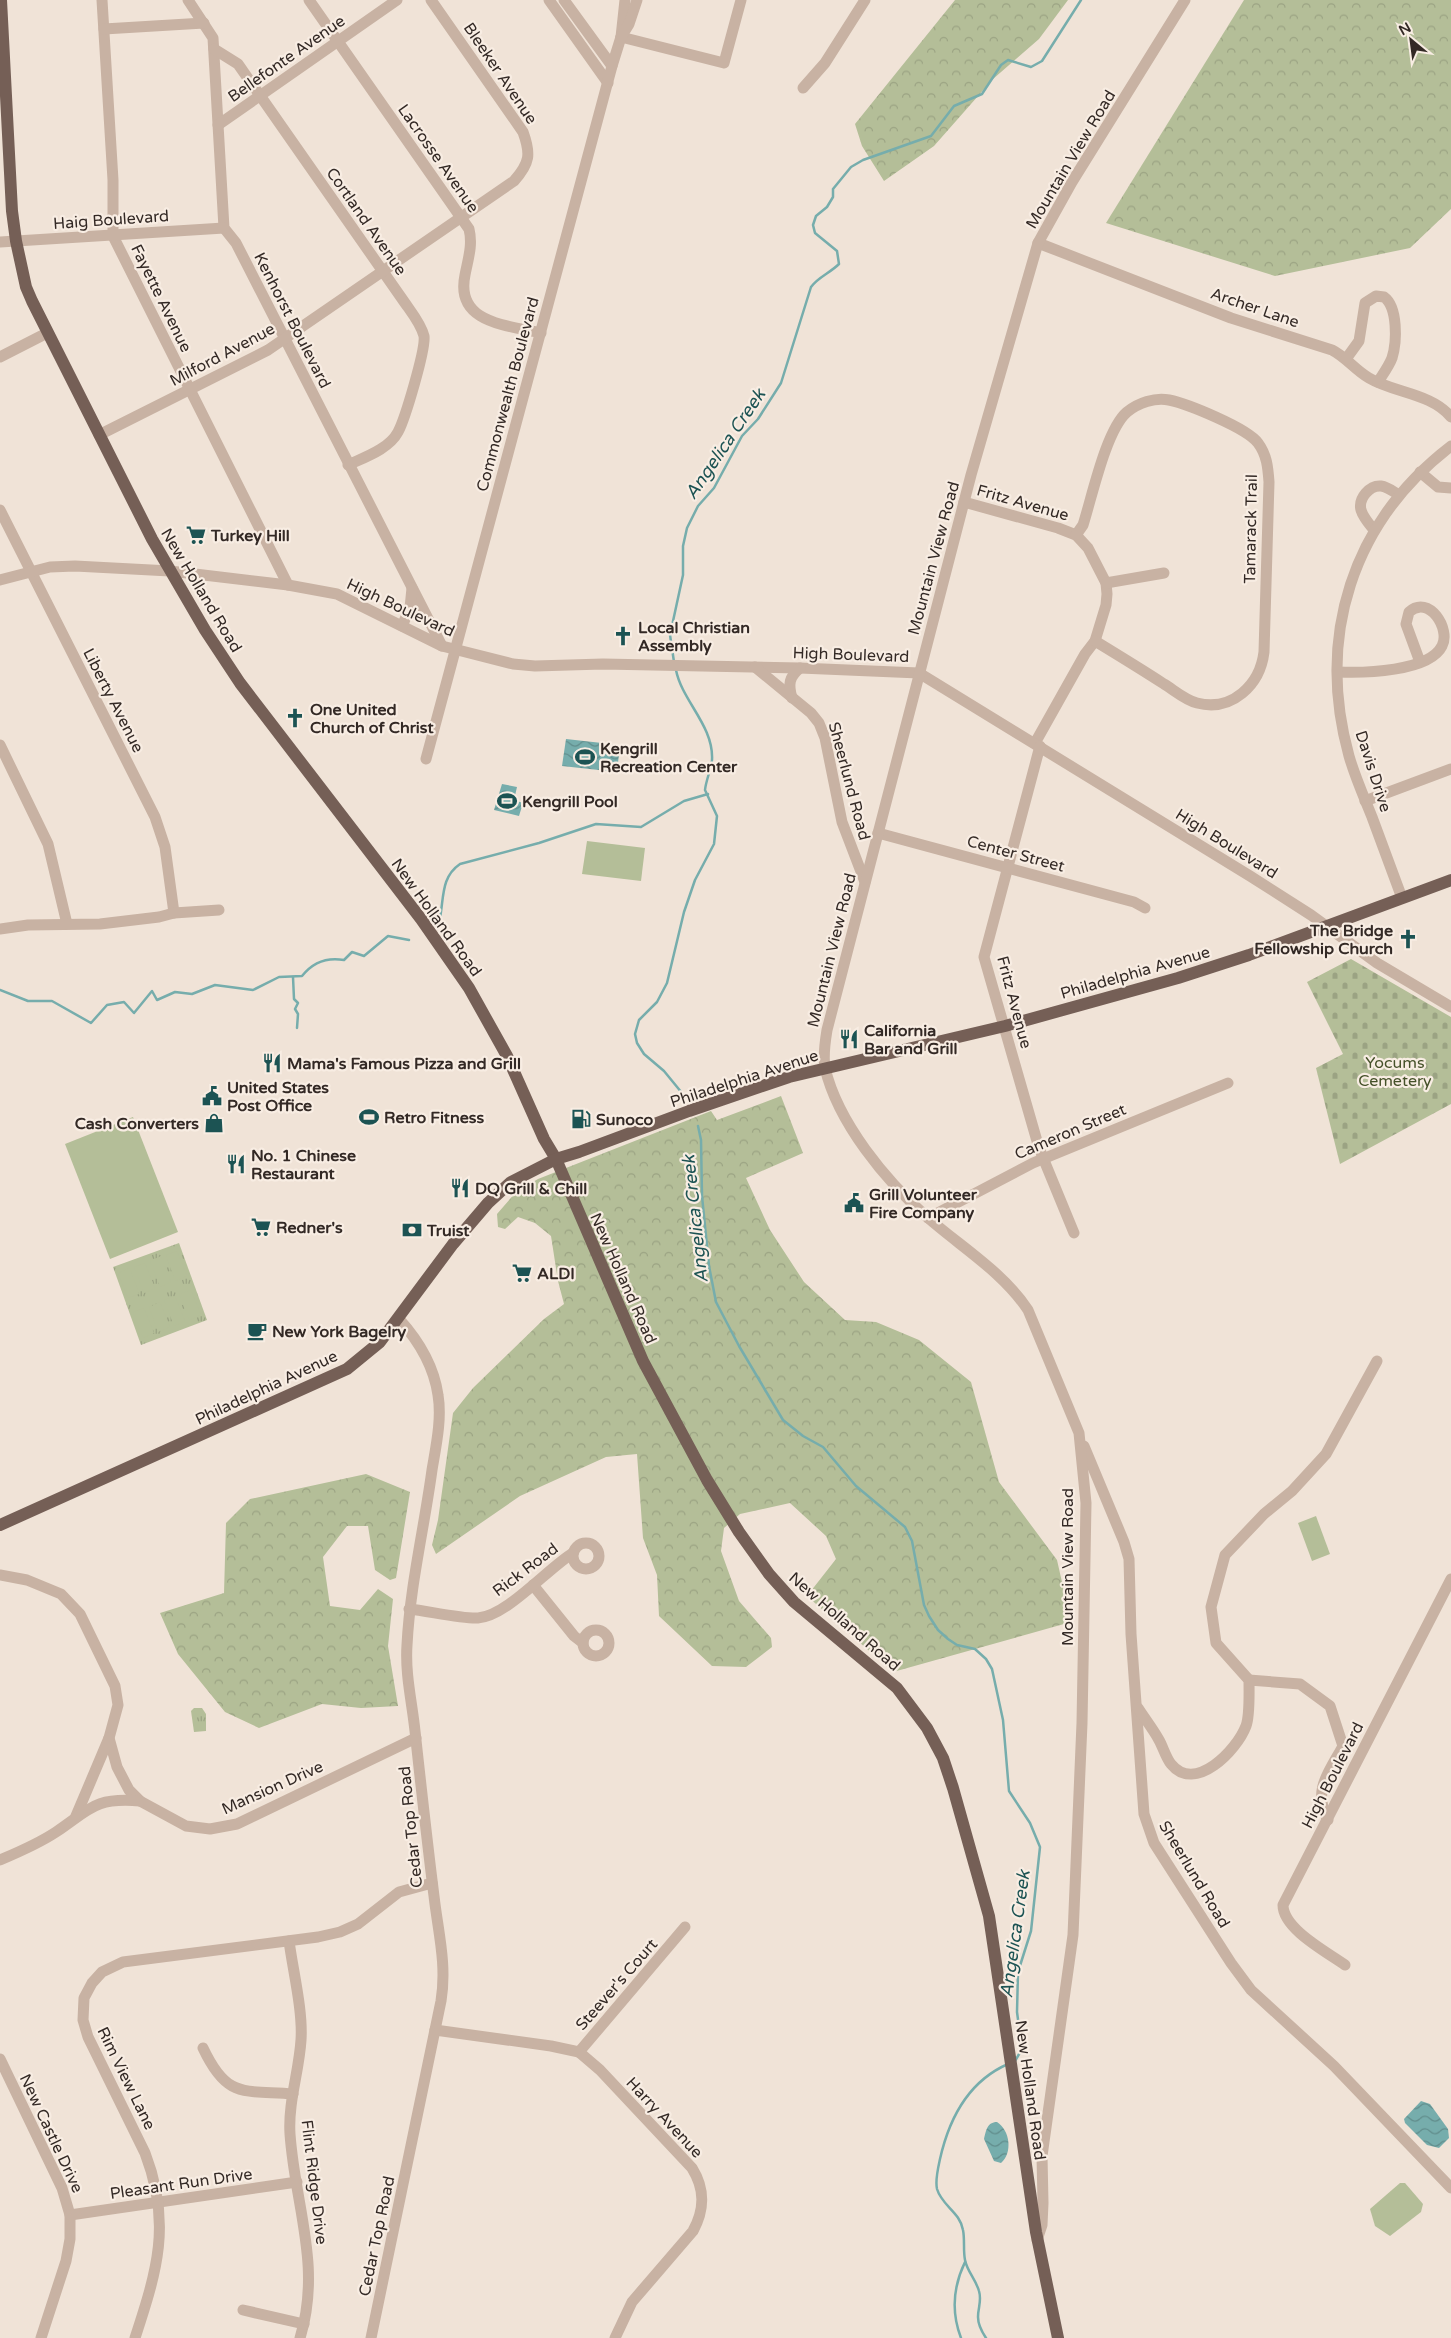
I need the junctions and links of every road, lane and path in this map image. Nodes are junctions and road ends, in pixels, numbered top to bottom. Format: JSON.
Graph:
{"nodes":[{"id":1,"x":1,"y":0,"type":"edge"},
{"id":2,"x":102,"y":0,"type":"edge"},
{"id":3,"x":188,"y":0,"type":"edge"},
{"id":4,"x":309,"y":0,"type":"edge"},
{"id":5,"x":397,"y":0,"type":"edge"},
{"id":6,"x":431,"y":0,"type":"edge"},
{"id":7,"x":549,"y":0,"type":"edge"},
{"id":8,"x":564,"y":0,"type":"edge"},
{"id":9,"x":625,"y":0,"type":"edge"},
{"id":10,"x":637,"y":0,"type":"edge"},
{"id":11,"x":741,"y":0,"type":"edge"},
{"id":12,"x":865,"y":0,"type":"edge"},
{"id":13,"x":1185,"y":0,"type":"edge"},
{"id":14,"x":204,"y":23,"type":"junction"},
{"id":15,"x":104,"y":29,"type":"junction"},
{"id":16,"x":1,"y":34,"type":"edge"},
{"id":17,"x":621,"y":37,"type":"junction"},
{"id":18,"x":337,"y":42,"type":"junction"},
{"id":19,"x":214,"y":49,"type":"junction"},
{"id":20,"x":612,"y":66,"type":"junction"},
{"id":21,"x":608,"y":82,"type":"junction"},
{"id":22,"x":803,"y":88,"type":"dead end"},
{"id":23,"x":260,"y":95,"type":"junction"},
{"id":24,"x":218,"y":125,"type":"junction"},
{"id":25,"x":502,"y":188,"type":"joint"},
{"id":26,"x":461,"y":216,"type":"junction"},
{"id":27,"x":224,"y":228,"type":"junction"},
{"id":28,"x":113,"y":236,"type":"junction"},
{"id":29,"x":16,"y":241,"type":"junction"},
{"id":30,"x":0,"y":242,"type":"edge"},
{"id":31,"x":1038,"y":243,"type":"junction"},
{"id":32,"x":383,"y":271,"type":"junction"},
{"id":33,"x":47,"y":333,"type":"junction"},
{"id":34,"x":541,"y":334,"type":"junction"},
{"id":35,"x":284,"y":340,"type":"junction"},
{"id":36,"x":0,"y":357,"type":"edge"},
{"id":37,"x":1346,"y":359,"type":"junction"},
{"id":38,"x":1378,"y":382,"type":"junction"},
{"id":39,"x":189,"y":390,"type":"junction"},
{"id":40,"x":1451,"y":417,"type":"edge"},
{"id":41,"x":99,"y":435,"type":"junction"},
{"id":42,"x":1451,"y":446,"type":"edge"},
{"id":43,"x":348,"y":465,"type":"junction"},
{"id":44,"x":1420,"y":472,"type":"junction"},
{"id":45,"x":1451,"y":488,"type":"edge"},
{"id":46,"x":1400,"y":495,"type":"junction"},
{"id":47,"x":964,"y":502,"type":"junction"},
{"id":48,"x":0,"y":510,"type":"edge"},
{"id":49,"x":1374,"y":530,"type":"junction"},
{"id":50,"x":1076,"y":535,"type":"junction"},
{"id":51,"x":31,"y":571,"type":"junction"},
{"id":52,"x":170,"y":571,"type":"junction"},
{"id":53,"x":1164,"y":573,"type":"dead end"},
{"id":54,"x":0,"y":580,"type":"edge"},
{"id":55,"x":1106,"y":583,"type":"junction"},
{"id":56,"x":288,"y":585,"type":"junction"},
{"id":57,"x":412,"y":588,"type":"junction"},
{"id":58,"x":402,"y":626,"type":"junction"},
{"id":59,"x":1095,"y":641,"type":"junction"},
{"id":60,"x":442,"y":646,"type":"junction"},
{"id":61,"x":455,"y":650,"type":"junction"},
{"id":62,"x":1420,"y":662,"type":"junction"},
{"id":63,"x":755,"y":668,"type":"junction"},
{"id":64,"x":800,"y":668,"type":"junction"},
{"id":65,"x":1338,"y":672,"type":"junction"},
{"id":66,"x":919,"y":673,"type":"junction"},
{"id":67,"x":792,"y":698,"type":"junction"},
{"id":68,"x":1037,"y":744,"type":"junction"},
{"id":69,"x":0,"y":746,"type":"edge"},
{"id":70,"x":426,"y":759,"type":"dead end"},
{"id":71,"x":1451,"y":769,"type":"edge"},
{"id":72,"x":1365,"y":801,"type":"junction"},
{"id":73,"x":878,"y":833,"type":"junction"},
{"id":74,"x":1008,"y":868,"type":"junction"},
{"id":75,"x":1451,"y":880,"type":"edge"},
{"id":76,"x":865,"y":882,"type":"junction"},
{"id":77,"x":1402,"y":898,"type":"junction"},
{"id":78,"x":1145,"y":908,"type":"dead end"},
{"id":79,"x":219,"y":910,"type":"dead end"},
{"id":80,"x":174,"y":913,"type":"junction"},
{"id":81,"x":67,"y":924,"type":"junction"},
{"id":82,"x":1326,"y":926,"type":"junction"},
{"id":83,"x":0,"y":929,"type":"edge"},
{"id":84,"x":1451,"y":1007,"type":"edge"},
{"id":85,"x":1005,"y":1026,"type":"junction"},
{"id":86,"x":825,"y":1068,"type":"junction"},
{"id":87,"x":1228,"y":1082,"type":"dead end"},
{"id":88,"x":556,"y":1159,"type":"junction"},
{"id":89,"x":1044,"y":1159,"type":"junction"},
{"id":90,"x":928,"y":1218,"type":"junction"},
{"id":91,"x":1074,"y":1233,"type":"dead end"},
{"id":92,"x":399,"y":1319,"type":"junction"},
{"id":93,"x":1377,"y":1361,"type":"dead end"},
{"id":94,"x":1079,"y":1433,"type":"junction"},
{"id":95,"x":0,"y":1525,"type":"edge"},
{"id":96,"x":573,"y":1553,"type":"dead end"},
{"id":97,"x":0,"y":1574,"type":"edge"},
{"id":98,"x":1451,"y":1579,"type":"edge"},
{"id":99,"x":533,"y":1585,"type":"junction"},
{"id":100,"x":410,"y":1609,"type":"junction"},
{"id":101,"x":583,"y":1643,"type":"dead end"},
{"id":102,"x":1249,"y":1680,"type":"junction"},
{"id":103,"x":1137,"y":1708,"type":"junction"},
{"id":104,"x":109,"y":1738,"type":"junction"},
{"id":105,"x":416,"y":1738,"type":"junction"},
{"id":106,"x":140,"y":1801,"type":"junction"},
{"id":107,"x":76,"y":1816,"type":"junction"},
{"id":108,"x":1328,"y":1820,"type":"junction"},
{"id":109,"x":0,"y":1860,"type":"edge"},
{"id":110,"x":432,"y":1883,"type":"junction"},
{"id":111,"x":685,"y":1927,"type":"dead end"},
{"id":112,"x":289,"y":1941,"type":"junction"},
{"id":113,"x":1345,"y":1965,"type":"dead end"},
{"id":114,"x":435,"y":2030,"type":"junction"},
{"id":115,"x":203,"y":2048,"type":"dead end"},
{"id":116,"x":579,"y":2052,"type":"junction"},
{"id":117,"x":0,"y":2059,"type":"edge"},
{"id":118,"x":293,"y":2094,"type":"junction"},
{"id":119,"x":297,"y":2182,"type":"junction"},
{"id":120,"x":1451,"y":2188,"type":"edge"},
{"id":121,"x":158,"y":2202,"type":"junction"},
{"id":122,"x":70,"y":2215,"type":"junction"},
{"id":123,"x":1037,"y":2240,"type":"junction"},
{"id":124,"x":243,"y":2310,"type":"dead end"},
{"id":125,"x":304,"y":2324,"type":"junction"},
{"id":126,"x":41,"y":2338,"type":"edge"},
{"id":127,"x":135,"y":2338,"type":"edge"},
{"id":128,"x":300,"y":2338,"type":"edge"},
{"id":129,"x":371,"y":2338,"type":"edge"},
{"id":130,"x":615,"y":2338,"type":"edge"},
{"id":131,"x":1058,"y":2338,"type":"edge"}],
"edges":[{"from":1,"to":16,"type":"main road","name":"New Holland Road"},
{"from":2,"to":15,"type":"street","name":"Fayette Avenue"},
{"from":3,"to":14,"type":"street"},
{"from":4,"to":18,"type":"street","name":"Lacrosse Avenue"},
{"from":5,"to":18,"type":"street","name":"Bellefonte Avenue"},
{"from":6,"to":25,"type":"street","name":"Bleeker Avenue"},
{"from":7,"to":21,"type":"street"},
{"from":8,"to":20,"type":"street"},
{"from":9,"to":17,"type":"street","name":"Commonwealth Boulevard"},
{"from":10,"to":17,"type":"street","name":"Commonwealth Boulevard"},
{"from":11,"to":17,"type":"street"},
{"from":12,"to":22,"type":"street"},
{"from":13,"to":31,"type":"street","name":"Mountain View Road"},
{"from":14,"to":15,"type":"street"},
{"from":14,"to":19,"type":"street"},
{"from":15,"to":28,"type":"street","name":"Fayette Avenue"},
{"from":16,"to":29,"type":"main road","name":"New Holland Road"},
{"from":17,"to":20,"type":"street","name":"Commonwealth Boulevard"},
{"from":18,"to":23,"type":"street","name":"Bellefonte Avenue"},
{"from":18,"to":26,"type":"street","name":"Lacrosse Avenue"},
{"from":19,"to":23,"type":"street","name":"Cortland Avenue"},
{"from":19,"to":24,"type":"street"},
{"from":20,"to":21,"type":"street","name":"Commonwealth Boulevard"},
{"from":21,"to":34,"type":"street","name":"Commonwealth Boulevard"},
{"from":23,"to":24,"type":"street","name":"Bellefonte Avenue"},
{"from":23,"to":32,"type":"street","name":"Cortland Avenue"},
{"from":24,"to":27,"type":"street"},
{"from":25,"to":26,"type":"street","name":"Milford Avenue"},
{"from":26,"to":32,"type":"street","name":"Milford Avenue"},
{"from":26,"to":34,"type":"street","name":"Lacrosse Avenue"},
{"from":27,"to":28,"type":"street","name":"Haig Boulevard"},
{"from":27,"to":35,"type":"street","name":"Kenhorst Boulevard"},
{"from":28,"to":29,"type":"street","name":"Haig Boulevard"},
{"from":28,"to":39,"type":"street","name":"Fayette Avenue"},
{"from":29,"to":30,"type":"street","name":"Haig Boulevard"},
{"from":29,"to":33,"type":"main road","name":"New Holland Road"},
{"from":31,"to":37,"type":"street","name":"Archer Lane"},
{"from":31,"to":47,"type":"street","name":"Mountain View Road"},
{"from":32,"to":35,"type":"street","name":"Milford Avenue"},
{"from":32,"to":43,"type":"street","name":"Cortland Avenue"},
{"from":33,"to":36,"type":"street"},
{"from":33,"to":41,"type":"main road","name":"New Holland Road"},
{"from":34,"to":61,"type":"street","name":"Commonwealth Boulevard"},
{"from":35,"to":39,"type":"street","name":"Milford Avenue"},
{"from":35,"to":43,"type":"street","name":"Kenhorst Boulevard"},
{"from":37,"to":38,"type":"street","name":"Archer Lane"},
{"from":37,"to":38,"type":"street"},
{"from":38,"to":40,"type":"street","name":"Archer Lane"},
{"from":39,"to":41,"type":"street","name":"Milford Avenue"},
{"from":39,"to":56,"type":"street","name":"Fayette Avenue"},
{"from":41,"to":52,"type":"main road","name":"New Holland Road"},
{"from":42,"to":44,"type":"street","name":"Davis Drive"},
{"from":43,"to":57,"type":"street","name":"Kenhorst Boulevard"},
{"from":44,"to":45,"type":"street"},
{"from":44,"to":46,"type":"street","name":"Davis Drive"},
{"from":46,"to":49,"type":"street","name":"Davis Drive"},
{"from":46,"to":49,"type":"street"},
{"from":47,"to":50,"type":"street","name":"Fritz Avenue"},
{"from":47,"to":66,"type":"street","name":"Mountain View Road"},
{"from":48,"to":51,"type":"street","name":"Liberty Avenue"},
{"from":49,"to":65,"type":"street","name":"Davis Drive"},
{"from":50,"to":55,"type":"street","name":"Fritz Avenue"},
{"from":50,"to":59,"type":"street","name":"Tamarack Trail"},
{"from":51,"to":52,"type":"street","name":"High Boulevard"},
{"from":51,"to":54,"type":"street","name":"High Boulevard"},
{"from":51,"to":80,"type":"street","name":"Liberty Avenue"},
{"from":52,"to":56,"type":"street","name":"High Boulevard"},
{"from":52,"to":88,"type":"main road","name":"New Holland Road"},
{"from":53,"to":55,"type":"street"},
{"from":55,"to":59,"type":"street","name":"Fritz Avenue"},
{"from":56,"to":58,"type":"street","name":"High Boulevard"},
{"from":57,"to":58,"type":"street"},
{"from":57,"to":60,"type":"street","name":"Kenhorst Boulevard"},
{"from":58,"to":60,"type":"street","name":"High Boulevard"},
{"from":59,"to":68,"type":"street","name":"Fritz Avenue"},
{"from":60,"to":61,"type":"street","name":"High Boulevard"},
{"from":61,"to":63,"type":"street","name":"High Boulevard"},
{"from":61,"to":70,"type":"street","name":"Commonwealth Boulevard"},
{"from":62,"to":62,"type":"street"},
{"from":62,"to":65,"type":"street"},
{"from":63,"to":64,"type":"street","name":"High Boulevard"},
{"from":63,"to":67,"type":"street","name":"Sheerlund Road"},
{"from":64,"to":66,"type":"street","name":"High Boulevard"},
{"from":64,"to":67,"type":"street"},
{"from":65,"to":72,"type":"street","name":"Davis Drive"},
{"from":66,"to":68,"type":"street","name":"High Boulevard"},
{"from":66,"to":73,"type":"street","name":"Mountain View Road"},
{"from":67,"to":76,"type":"street","name":"Sheerlund Road"},
{"from":68,"to":74,"type":"street","name":"Fritz Avenue"},
{"from":68,"to":82,"type":"street","name":"High Boulevard"},
{"from":69,"to":81,"type":"street"},
{"from":71,"to":72,"type":"street"},
{"from":72,"to":77,"type":"street","name":"Davis Drive"},
{"from":73,"to":74,"type":"street","name":"Center Street"},
{"from":73,"to":76,"type":"street","name":"Mountain View Road"},
{"from":74,"to":78,"type":"street","name":"Center Street"},
{"from":74,"to":85,"type":"street","name":"Fritz Avenue"},
{"from":75,"to":77,"type":"main road","name":"Philadelphia Avenue"},
{"from":76,"to":86,"type":"street","name":"Mountain View Road"},
{"from":77,"to":82,"type":"main road","name":"Philadelphia Avenue"},
{"from":79,"to":80,"type":"street"},
{"from":80,"to":81,"type":"street"},
{"from":81,"to":83,"type":"street"},
{"from":82,"to":84,"type":"street","name":"High Boulevard"},
{"from":82,"to":85,"type":"main road","name":"Philadelphia Avenue"},
{"from":85,"to":86,"type":"main road","name":"Philadelphia Avenue"},
{"from":85,"to":89,"type":"street","name":"Fritz Avenue"},
{"from":86,"to":88,"type":"main road","name":"Philadelphia Avenue"},
{"from":86,"to":90,"type":"street","name":"Mountain View Road"},
{"from":87,"to":89,"type":"street","name":"Cameron Street"},
{"from":88,"to":92,"type":"main road","name":"Philadelphia Avenue"},
{"from":88,"to":123,"type":"main road","name":"New Holland Road"},
{"from":89,"to":90,"type":"street","name":"Cameron Street"},
{"from":89,"to":91,"type":"street","name":"Fritz Avenue"},
{"from":90,"to":94,"type":"street","name":"Mountain View Road"},
{"from":92,"to":95,"type":"main road","name":"Philadelphia Avenue"},
{"from":92,"to":100,"type":"street","name":"Cedar Top Road"},
{"from":93,"to":102,"type":"street"},
{"from":94,"to":103,"type":"street","name":"Sheerlund Road"},
{"from":94,"to":123,"type":"street","name":"Mountain View Road"},
{"from":96,"to":99,"type":"street","name":"Rick Road"},
{"from":97,"to":104,"type":"street"},
{"from":98,"to":108,"type":"street","name":"High Boulevard"},
{"from":99,"to":100,"type":"street","name":"Rick Road"},
{"from":99,"to":101,"type":"street"},
{"from":100,"to":105,"type":"street","name":"Cedar Top Road"},
{"from":102,"to":103,"type":"street"},
{"from":102,"to":108,"type":"street"},
{"from":103,"to":120,"type":"street","name":"Sheerlund Road"},
{"from":104,"to":106,"type":"street"},
{"from":104,"to":107,"type":"street"},
{"from":105,"to":106,"type":"street","name":"Mansion Drive"},
{"from":105,"to":110,"type":"street","name":"Cedar Top Road"},
{"from":106,"to":107,"type":"street"},
{"from":107,"to":109,"type":"street"},
{"from":108,"to":113,"type":"street","name":"High Boulevard"},
{"from":110,"to":112,"type":"street","name":"Rim View Lane"},
{"from":110,"to":114,"type":"street","name":"Cedar Top Road"},
{"from":111,"to":116,"type":"street","name":"Steever's Court"},
{"from":112,"to":118,"type":"street","name":"Flint Ridge Drive"},
{"from":112,"to":121,"type":"street","name":"Rim View Lane"},
{"from":114,"to":116,"type":"street","name":"Steever's Court"},
{"from":114,"to":129,"type":"street","name":"Cedar Top Road"},
{"from":115,"to":118,"type":"street"},
{"from":116,"to":130,"type":"street","name":"Harry Avenue"},
{"from":117,"to":122,"type":"street","name":"New Castle Drive"},
{"from":118,"to":119,"type":"street","name":"Flint Ridge Drive"},
{"from":119,"to":121,"type":"street","name":"Pleasant Run Drive"},
{"from":119,"to":125,"type":"street","name":"Flint Ridge Drive"},
{"from":121,"to":122,"type":"street","name":"Pleasant Run Drive"},
{"from":121,"to":127,"type":"street","name":"Rim View Lane"},
{"from":122,"to":126,"type":"street","name":"New Castle Drive"},
{"from":123,"to":131,"type":"main road","name":"New Holland Road"},
{"from":124,"to":125,"type":"street"},
{"from":125,"to":128,"type":"street","name":"Flint Ridge Drive"}]}
